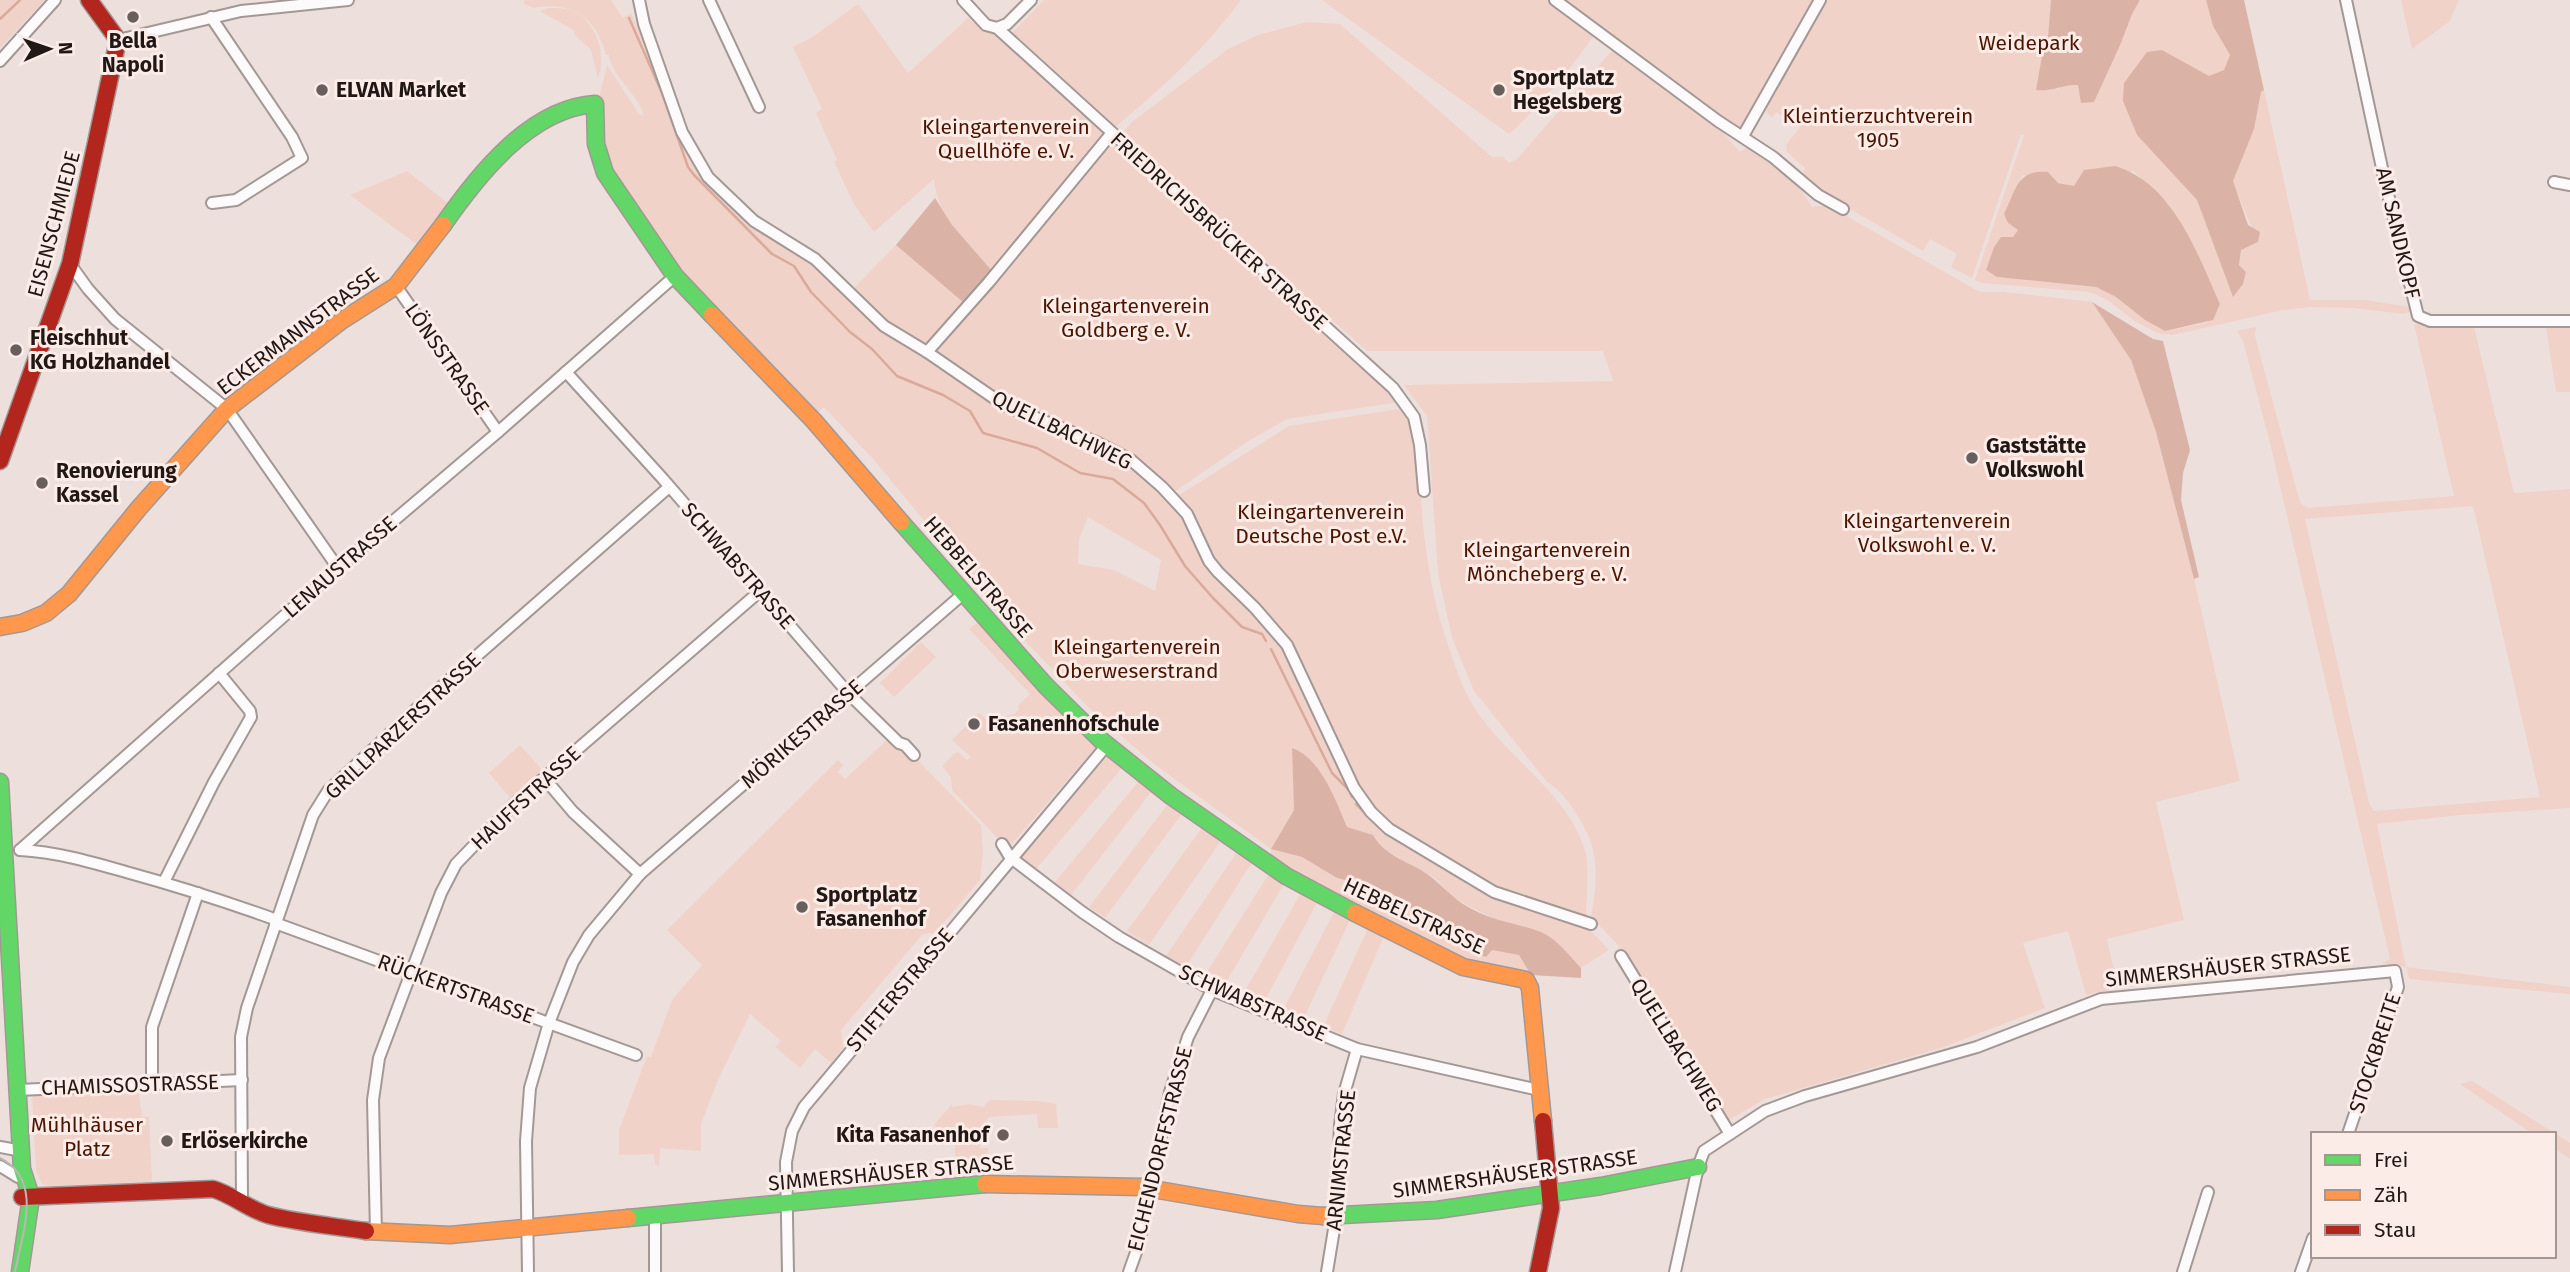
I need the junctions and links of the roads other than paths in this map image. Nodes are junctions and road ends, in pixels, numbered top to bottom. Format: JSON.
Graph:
{"nodes":[{"id":1,"x":55,"y":0,"type":"edge"},
{"id":2,"x":89,"y":0,"type":"edge"},
{"id":3,"x":348,"y":0,"type":"edge"},
{"id":4,"x":639,"y":0,"type":"edge"},
{"id":5,"x":709,"y":0,"type":"edge"},
{"id":6,"x":963,"y":0,"type":"edge"},
{"id":7,"x":1031,"y":0,"type":"edge"},
{"id":8,"x":1555,"y":0,"type":"edge"},
{"id":9,"x":1820,"y":0,"type":"edge"},
{"id":10,"x":2346,"y":0,"type":"edge"},
{"id":11,"x":211,"y":17,"type":"junction"},
{"id":12,"x":998,"y":28,"type":"junction"},
{"id":13,"x":118,"y":40,"type":"junction"},
{"id":14,"x":0,"y":61,"type":"edge"},
{"id":15,"x":595,"y":104,"type":"joint"},
{"id":16,"x":759,"y":107,"type":"dead end"},
{"id":17,"x":1111,"y":134,"type":"junction"},
{"id":18,"x":1743,"y":136,"type":"junction"},
{"id":19,"x":2554,"y":182,"type":"dead end"},
{"id":20,"x":2570,"y":186,"type":"edge"},
{"id":21,"x":212,"y":203,"type":"dead end"},
{"id":22,"x":1843,"y":209,"type":"dead end"},
{"id":23,"x":70,"y":264,"type":"junction"},
{"id":24,"x":675,"y":276,"type":"junction"},
{"id":25,"x":396,"y":286,"type":"junction"},
{"id":26,"x":2570,"y":321,"type":"edge"},
{"id":27,"x":927,"y":352,"type":"junction"},
{"id":28,"x":566,"y":372,"type":"junction"},
{"id":29,"x":227,"y":409,"type":"junction"},
{"id":30,"x":499,"y":432,"type":"junction"},
{"id":31,"x":0,"y":461,"type":"edge"},
{"id":32,"x":669,"y":487,"type":"junction"},
{"id":33,"x":1424,"y":492,"type":"dead end"},
{"id":34,"x":338,"y":568,"type":"junction"},
{"id":35,"x":759,"y":592,"type":"junction"},
{"id":36,"x":963,"y":594,"type":"junction"},
{"id":37,"x":0,"y":626,"type":"edge"},
{"id":38,"x":219,"y":673,"type":"junction"},
{"id":39,"x":849,"y":694,"type":"junction"},
{"id":40,"x":1107,"y":745,"type":"junction"},
{"id":41,"x":914,"y":755,"type":"dead end"},
{"id":42,"x":545,"y":779,"type":"junction"},
{"id":43,"x":0,"y":782,"type":"edge"},
{"id":44,"x":1,"y":811,"type":"edge"},
{"id":45,"x":1002,"y":844,"type":"dead end"},
{"id":46,"x":12,"y":850,"type":"junction"},
{"id":47,"x":1010,"y":858,"type":"junction"},
{"id":48,"x":640,"y":874,"type":"junction"},
{"id":49,"x":164,"y":882,"type":"junction"},
{"id":50,"x":198,"y":892,"type":"junction"},
{"id":51,"x":276,"y":922,"type":"junction"},
{"id":52,"x":1591,"y":924,"type":"dead end"},
{"id":53,"x":1621,"y":956,"type":"dead end"},
{"id":54,"x":2395,"y":971,"type":"joint"},
{"id":55,"x":411,"y":972,"type":"junction"},
{"id":56,"x":1212,"y":990,"type":"junction"},
{"id":57,"x":549,"y":1023,"type":"junction"},
{"id":58,"x":1357,"y":1049,"type":"junction"},
{"id":59,"x":636,"y":1055,"type":"dead end"},
{"id":60,"x":242,"y":1080,"type":"junction"},
{"id":61,"x":152,"y":1082,"type":"junction"},
{"id":62,"x":18,"y":1090,"type":"junction"},
{"id":63,"x":1539,"y":1090,"type":"junction"},
{"id":64,"x":2349,"y":1132,"type":"edge"},
{"id":65,"x":1730,"y":1134,"type":"junction"},
{"id":66,"x":0,"y":1147,"type":"edge"},
{"id":67,"x":22,"y":1150,"type":"junction"},
{"id":68,"x":0,"y":1166,"type":"edge"},
{"id":69,"x":1698,"y":1167,"type":"junction"},
{"id":70,"x":20,"y":1173,"type":"junction"},
{"id":71,"x":1149,"y":1188,"type":"junction"},
{"id":72,"x":2208,"y":1192,"type":"dead end"},
{"id":73,"x":1549,"y":1194,"type":"junction"},
{"id":74,"x":27,"y":1197,"type":"junction"},
{"id":75,"x":242,"y":1202,"type":"junction"},
{"id":76,"x":786,"y":1203,"type":"junction"},
{"id":77,"x":655,"y":1216,"type":"junction"},
{"id":78,"x":1336,"y":1217,"type":"junction"},
{"id":79,"x":527,"y":1229,"type":"junction"},
{"id":80,"x":376,"y":1233,"type":"junction"},
{"id":81,"x":2311,"y":1243,"type":"edge"},
{"id":82,"x":9,"y":1272,"type":"edge"},
{"id":83,"x":20,"y":1272,"type":"edge"},
{"id":84,"x":528,"y":1272,"type":"edge"},
{"id":85,"x":655,"y":1272,"type":"edge"},
{"id":86,"x":788,"y":1272,"type":"edge"},
{"id":87,"x":1129,"y":1272,"type":"edge"},
{"id":88,"x":1327,"y":1272,"type":"edge"},
{"id":89,"x":1538,"y":1272,"type":"edge"},
{"id":90,"x":1675,"y":1272,"type":"edge"},
{"id":91,"x":2183,"y":1272,"type":"edge"},
{"id":92,"x":2301,"y":1272,"type":"edge"}],
"edges":[{"from":1,"to":14,"type":"street"},
{"from":2,"to":13,"type":"street"},
{"from":3,"to":11,"type":"street"},
{"from":4,"to":27,"type":"street","name":"QUELLBACHWEG"},
{"from":5,"to":16,"type":"street"},
{"from":6,"to":12,"type":"street","name":"FRIEDRICHSBRÜCKER STRASSE"},
{"from":7,"to":12,"type":"street"},
{"from":8,"to":18,"type":"street"},
{"from":9,"to":18,"type":"street"},
{"from":10,"to":26,"type":"street","name":"AM SANDKOPF"},
{"from":11,"to":13,"type":"street"},
{"from":11,"to":21,"type":"street"},
{"from":12,"to":17,"type":"street","name":"FRIEDRICHSBRÜCKER STRASSE"},
{"from":13,"to":23,"type":"street","name":"EISENSCHMIEDE"},
{"from":15,"to":24,"type":"street","name":"HEBBELSTRASSE"},
{"from":15,"to":25,"type":"street","name":"ECKERMANNSTRASSE"},
{"from":17,"to":27,"type":"street"},
{"from":17,"to":33,"type":"street","name":"FRIEDRICHSBRÜCKER STRASSE"},
{"from":18,"to":22,"type":"street"},
{"from":19,"to":20,"type":"street"},
{"from":23,"to":29,"type":"street"},
{"from":23,"to":31,"type":"street","name":"EISENSCHMIEDE"},
{"from":24,"to":28,"type":"street","name":"LENAUSTRASSE"},
{"from":24,"to":36,"type":"street","name":"HEBBELSTRASSE"},
{"from":25,"to":29,"type":"street","name":"ECKERMANNSTRASSE"},
{"from":25,"to":30,"type":"street","name":"LÖNSSTRASSE"},
{"from":27,"to":52,"type":"street","name":"QUELLBACHWEG"},
{"from":28,"to":30,"type":"street","name":"LENAUSTRASSE"},
{"from":28,"to":32,"type":"street","name":"SCHWABSTRASSE"},
{"from":29,"to":34,"type":"street"},
{"from":29,"to":37,"type":"street","name":"ECKERMANNSTRASSE"},
{"from":30,"to":34,"type":"street","name":"LENAUSTRASSE"},
{"from":32,"to":35,"type":"street","name":"SCHWABSTRASSE"},
{"from":32,"to":51,"type":"street","name":"GRILLPARZERSTRASSE"},
{"from":34,"to":38,"type":"street","name":"LENAUSTRASSE"},
{"from":35,"to":39,"type":"street","name":"SCHWABSTRASSE"},
{"from":35,"to":42,"type":"street","name":"HAUFFSTRASSE"},
{"from":36,"to":39,"type":"street","name":"MÖRIKESTRASSE"},
{"from":36,"to":40,"type":"street","name":"HEBBELSTRASSE"},
{"from":38,"to":46,"type":"street","name":"LENAUSTRASSE"},
{"from":38,"to":49,"type":"street"},
{"from":39,"to":41,"type":"street","name":"SCHWABSTRASSE"},
{"from":39,"to":48,"type":"street","name":"MÖRIKESTRASSE"},
{"from":40,"to":47,"type":"street","name":"STIFTERSTRASSE"},
{"from":40,"to":63,"type":"street","name":"HEBBELSTRASSE"},
{"from":42,"to":48,"type":"street"},
{"from":42,"to":55,"type":"street","name":"HAUFFSTRASSE"},
{"from":43,"to":44,"type":"street"},
{"from":44,"to":46,"type":"street"},
{"from":45,"to":47,"type":"street","name":"SCHWABSTRASSE"},
{"from":46,"to":49,"type":"street","name":"RÜCKERTSTRASSE"},
{"from":46,"to":62,"type":"street"},
{"from":47,"to":56,"type":"street","name":"SCHWABSTRASSE"},
{"from":47,"to":76,"type":"street","name":"STIFTERSTRASSE"},
{"from":48,"to":57,"type":"street","name":"MÖRIKESTRASSE"},
{"from":49,"to":50,"type":"street","name":"RÜCKERTSTRASSE"},
{"from":50,"to":51,"type":"street","name":"RÜCKERTSTRASSE"},
{"from":50,"to":61,"type":"street"},
{"from":51,"to":55,"type":"street","name":"RÜCKERTSTRASSE"},
{"from":51,"to":60,"type":"street","name":"GRILLPARZERSTRASSE"},
{"from":53,"to":65,"type":"street","name":"QUELLBACHWEG"},
{"from":54,"to":64,"type":"street","name":"STOCKBREITE"},
{"from":54,"to":65,"type":"street","name":"SIMMERSHÄUSER STRASSE"},
{"from":55,"to":57,"type":"street","name":"RÜCKERTSTRASSE"},
{"from":55,"to":80,"type":"street","name":"HAUFFSTRASSE"},
{"from":56,"to":58,"type":"street","name":"SCHWABSTRASSE"},
{"from":56,"to":71,"type":"street","name":"EICHENDORFFSTRASSE"},
{"from":57,"to":59,"type":"street","name":"RÜCKERTSTRASSE"},
{"from":57,"to":79,"type":"street","name":"MÖRIKESTRASSE"},
{"from":58,"to":63,"type":"street","name":"SCHWABSTRASSE"},
{"from":58,"to":78,"type":"street","name":"ARNIMSTRASSE"},
{"from":60,"to":61,"type":"street","name":"CHAMISSOSTRASSE"},
{"from":60,"to":75,"type":"street","name":"GRILLPARZERSTRASSE"},
{"from":61,"to":62,"type":"street","name":"CHAMISSOSTRASSE"},
{"from":62,"to":67,"type":"street"},
{"from":63,"to":73,"type":"street"},
{"from":65,"to":69,"type":"street","name":"SIMMERSHÄUSER STRASSE"},
{"from":66,"to":67,"type":"street"},
{"from":67,"to":70,"type":"street"},
{"from":68,"to":70,"type":"street"},
{"from":69,"to":73,"type":"street","name":"SIMMERSHÄUSER STRASSE"},
{"from":69,"to":90,"type":"street"},
{"from":70,"to":74,"type":"street"},
{"from":71,"to":76,"type":"street","name":"SIMMERSHÄUSER STRASSE"},
{"from":71,"to":78,"type":"street","name":"SIMMERSHÄUSER STRASSE"},
{"from":71,"to":87,"type":"street","name":"EICHENDORFFSTRASSE"},
{"from":72,"to":91,"type":"street"},
{"from":73,"to":78,"type":"street","name":"SIMMERSHÄUSER STRASSE"},
{"from":73,"to":89,"type":"street"},
{"from":74,"to":75,"type":"street","name":"SIMMERSHÄUSER STRASSE"},
{"from":74,"to":82,"type":"street"},
{"from":74,"to":83,"type":"street"},
{"from":75,"to":80,"type":"street","name":"SIMMERSHÄUSER STRASSE"},
{"from":76,"to":77,"type":"street","name":"SIMMERSHÄUSER STRASSE"},
{"from":76,"to":86,"type":"street","name":"STIFTERSTRASSE"},
{"from":77,"to":79,"type":"street","name":"SIMMERSHÄUSER STRASSE"},
{"from":77,"to":85,"type":"street"},
{"from":78,"to":88,"type":"street","name":"ARNIMSTRASSE"},
{"from":79,"to":80,"type":"street","name":"SIMMERSHÄUSER STRASSE"},
{"from":79,"to":84,"type":"street","name":"MÖRIKESTRASSE"},
{"from":81,"to":92,"type":"street"}]}
